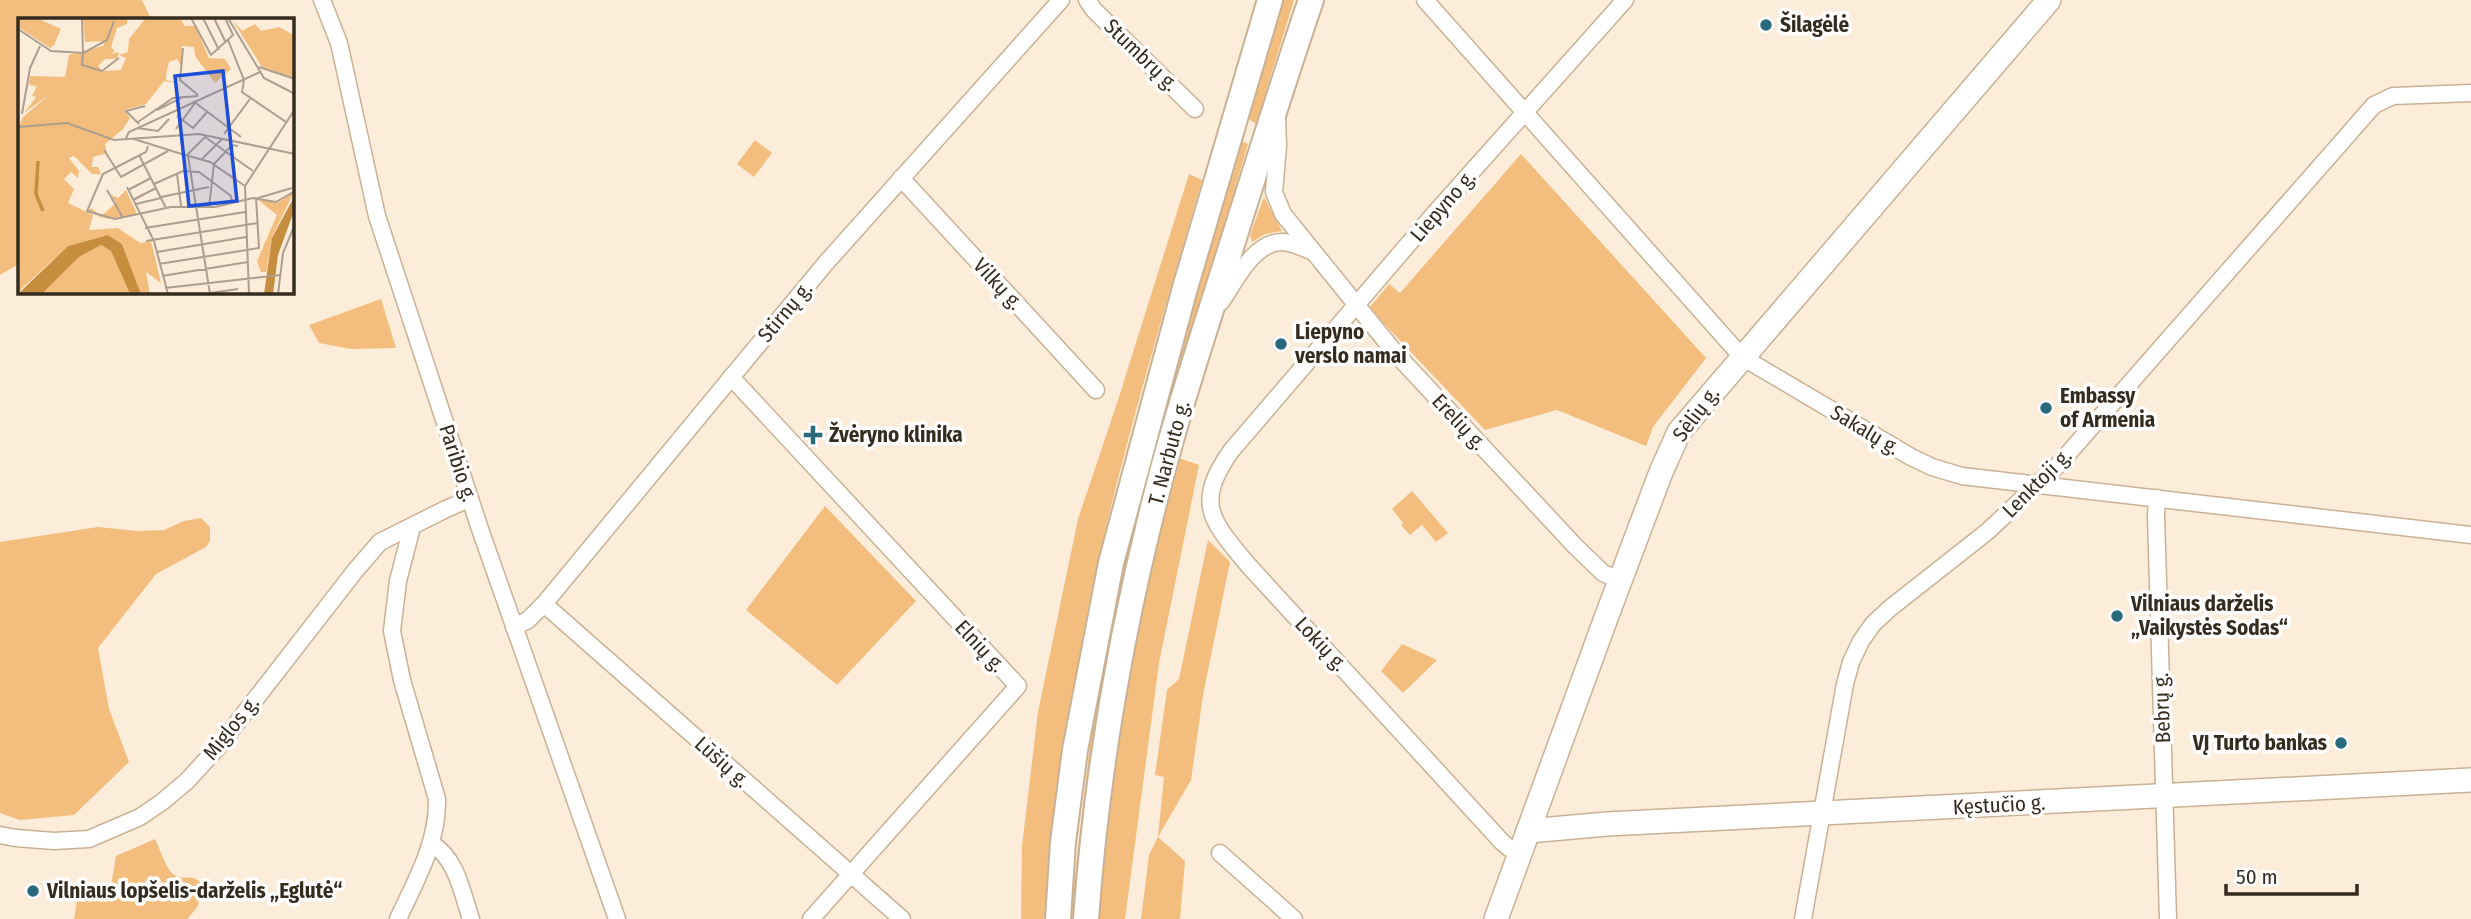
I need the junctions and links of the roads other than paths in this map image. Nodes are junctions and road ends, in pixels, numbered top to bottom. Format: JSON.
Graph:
{"nodes":[{"id":1,"x":322,"y":0,"type":"edge"},
{"id":2,"x":1061,"y":0,"type":"edge"},
{"id":3,"x":1087,"y":0,"type":"edge"},
{"id":4,"x":1270,"y":0,"type":"edge"},
{"id":5,"x":1311,"y":0,"type":"edge"},
{"id":6,"x":1425,"y":0,"type":"edge"},
{"id":7,"x":1625,"y":0,"type":"edge"},
{"id":8,"x":2049,"y":0,"type":"edge"},
{"id":9,"x":2471,"y":93,"type":"edge"},
{"id":10,"x":1277,"y":102,"type":"junction"},
{"id":11,"x":1195,"y":109,"type":"dead end"},
{"id":12,"x":1525,"y":111,"type":"junction"},
{"id":13,"x":901,"y":178,"type":"junction"},
{"id":14,"x":1311,"y":251,"type":"junction"},
{"id":15,"x":1357,"y":306,"type":"junction"},
{"id":16,"x":1207,"y":322,"type":"junction"},
{"id":17,"x":1742,"y":357,"type":"junction"},
{"id":18,"x":731,"y":377,"type":"junction"},
{"id":19,"x":1096,"y":390,"type":"dead end"},
{"id":20,"x":1265,"y":414,"type":"joint"},
{"id":21,"x":2037,"y":485,"type":"junction"},
{"id":22,"x":2157,"y":498,"type":"junction"},
{"id":23,"x":470,"y":499,"type":"junction"},
{"id":24,"x":412,"y":527,"type":"junction"},
{"id":25,"x":2471,"y":536,"type":"edge"},
{"id":26,"x":1620,"y":580,"type":"junction"},
{"id":27,"x":544,"y":604,"type":"junction"},
{"id":28,"x":514,"y":627,"type":"junction"},
{"id":29,"x":2471,"y":780,"type":"edge"},
{"id":30,"x":2165,"y":797,"type":"junction"},
{"id":31,"x":1821,"y":814,"type":"junction"},
{"id":32,"x":0,"y":835,"type":"edge"},
{"id":33,"x":1524,"y":842,"type":"junction"},
{"id":34,"x":432,"y":844,"type":"junction"},
{"id":35,"x":1220,"y":853,"type":"dead end"},
{"id":36,"x":852,"y":874,"type":"junction"},
{"id":37,"x":398,"y":919,"type":"edge"},
{"id":38,"x":471,"y":919,"type":"edge"},
{"id":39,"x":617,"y":919,"type":"edge"},
{"id":40,"x":811,"y":919,"type":"edge"},
{"id":41,"x":902,"y":919,"type":"edge"},
{"id":42,"x":1058,"y":919,"type":"edge"},
{"id":43,"x":1086,"y":919,"type":"edge"},
{"id":44,"x":1294,"y":919,"type":"edge"},
{"id":45,"x":1496,"y":919,"type":"edge"},
{"id":46,"x":1802,"y":919,"type":"edge"},
{"id":47,"x":2168,"y":919,"type":"edge"}],
"edges":[{"from":1,"to":23,"type":"street","name":"Paribio g."},
{"from":2,"to":13,"type":"street","name":"Stirnų g."},
{"from":3,"to":11,"type":"street","name":"Stumbrų g."},
{"from":4,"to":42,"type":"main road","name":"T. Narbuto g."},
{"from":5,"to":10,"type":"main road","name":"T. Narbuto g."},
{"from":6,"to":12,"type":"street","name":"Sakalų g."},
{"from":7,"to":12,"type":"street","name":"Liepyno g."},
{"from":8,"to":17,"type":"main road","name":"Sėlių g."},
{"from":9,"to":21,"type":"street","name":"Lenktoji g."},
{"from":10,"to":14,"type":"street","name":"Erelių g."},
{"from":10,"to":16,"type":"main road","name":"T. Narbuto g."},
{"from":12,"to":15,"type":"street","name":"Liepyno g."},
{"from":12,"to":17,"type":"street","name":"Sakalų g."},
{"from":13,"to":18,"type":"street","name":"Stirnų g."},
{"from":13,"to":19,"type":"street","name":"Vilkų g."},
{"from":14,"to":15,"type":"street","name":"Erelių g."},
{"from":14,"to":16,"type":"street"},
{"from":15,"to":20,"type":"street","name":"Liepyno g."},
{"from":15,"to":26,"type":"street","name":"Erelių g."},
{"from":16,"to":43,"type":"main road","name":"T. Narbuto g."},
{"from":17,"to":21,"type":"street","name":"Sakalų g."},
{"from":17,"to":26,"type":"main road","name":"Sėlių g."},
{"from":18,"to":27,"type":"street","name":"Stirnų g."},
{"from":18,"to":36,"type":"street","name":"Elnių g."},
{"from":20,"to":33,"type":"street","name":"Lokių g."},
{"from":21,"to":22,"type":"street","name":"Sakalų g."},
{"from":21,"to":31,"type":"street","name":"Lenktoji g."},
{"from":22,"to":25,"type":"street","name":"Sakalų g."},
{"from":22,"to":30,"type":"street","name":"Bebrų g."},
{"from":23,"to":24,"type":"street","name":"Miglos g."},
{"from":23,"to":28,"type":"street","name":"Paribio g."},
{"from":24,"to":32,"type":"street","name":"Miglos g."},
{"from":24,"to":34,"type":"street"},
{"from":26,"to":33,"type":"main road","name":"Sėlių g."},
{"from":27,"to":28,"type":"street","name":"Stirnų g."},
{"from":27,"to":36,"type":"street","name":"Lūšių g."},
{"from":28,"to":39,"type":"street","name":"Paribio g."},
{"from":29,"to":30,"type":"main road","name":"Kęstučio g."},
{"from":30,"to":31,"type":"main road","name":"Kęstučio g."},
{"from":30,"to":47,"type":"street","name":"Bebrų g."},
{"from":31,"to":33,"type":"main road","name":"Kęstučio g."},
{"from":31,"to":46,"type":"street","name":"Lenktoji g."},
{"from":33,"to":45,"type":"main road","name":"Sėlių g."},
{"from":34,"to":37,"type":"street"},
{"from":34,"to":38,"type":"street"},
{"from":35,"to":44,"type":"street"},
{"from":36,"to":40,"type":"street","name":"Elnių g."},
{"from":36,"to":41,"type":"street","name":"Lūšių g."}]}
